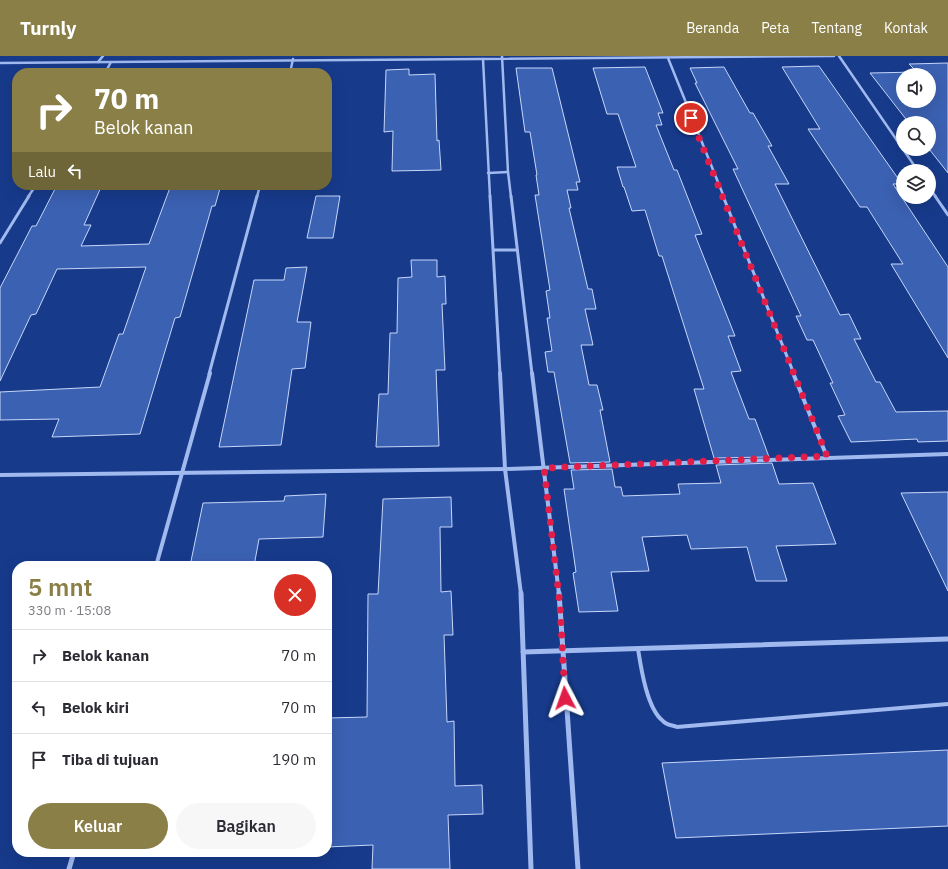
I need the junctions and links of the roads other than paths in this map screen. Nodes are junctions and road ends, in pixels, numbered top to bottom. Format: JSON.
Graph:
{"nodes":[{"id":1,"x":102,"y":56,"type":"edge"},
{"id":2,"x":596,"y":56,"type":"edge"},
{"id":3,"x":798,"y":56,"type":"edge"},
{"id":4,"x":834,"y":56,"type":"edge"},
{"id":5,"x":839,"y":56,"type":"edge"},
{"id":6,"x":379,"y":57,"type":"edge"},
{"id":7,"x":267,"y":58,"type":"edge"},
{"id":8,"x":502,"y":58,"type":"edge"},
{"id":9,"x":668,"y":58,"type":"junction"},
{"id":10,"x":293,"y":59,"type":"junction"},
{"id":11,"x":483,"y":59,"type":"junction"},
{"id":12,"x":597,"y":59,"type":"junction"},
{"id":13,"x":98,"y":62,"type":"junction"},
{"id":14,"x":111,"y":62,"type":"junction"},
{"id":15,"x":0,"y":63,"type":"edge"},
{"id":16,"x":108,"y":68,"type":"edge"},
{"id":17,"x":291,"y":68,"type":"edge"},
{"id":18,"x":913,"y":164,"type":"edge"},
{"id":19,"x":488,"y":172,"type":"junction"},
{"id":20,"x":508,"y":172,"type":"junction"},
{"id":21,"x":33,"y":190,"type":"edge"},
{"id":22,"x":259,"y":190,"type":"edge"},
{"id":23,"x":936,"y":197,"type":"edge"},
{"id":24,"x":948,"y":215,"type":"edge"},
{"id":25,"x":0,"y":243,"type":"edge"},
{"id":26,"x":494,"y":250,"type":"junction"},
{"id":27,"x":517,"y":250,"type":"junction"},
{"id":28,"x":948,"y":454,"type":"edge"},
{"id":29,"x":827,"y":456,"type":"junction"},
{"id":30,"x":544,"y":468,"type":"junction"},
{"id":31,"x":505,"y":469,"type":"junction"},
{"id":32,"x":183,"y":472,"type":"junction"},
{"id":33,"x":0,"y":475,"type":"edge"},
{"id":34,"x":157,"y":561,"type":"edge"},
{"id":35,"x":948,"y":639,"type":"edge"},
{"id":36,"x":638,"y":649,"type":"junction"},
{"id":37,"x":562,"y":651,"type":"junction"},
{"id":38,"x":523,"y":652,"type":"junction"},
{"id":39,"x":948,"y":704,"type":"edge"},
{"id":40,"x":73,"y":857,"type":"edge"},
{"id":41,"x":69,"y":869,"type":"edge"},
{"id":42,"x":531,"y":869,"type":"edge"},
{"id":43,"x":578,"y":869,"type":"edge"}],
"edges":[{"from":1,"to":13,"type":"street"},
{"from":2,"to":12,"type":"street"},
{"from":3,"to":4,"type":"street"},
{"from":3,"to":9,"type":"street"},
{"from":5,"to":18,"type":"street"},
{"from":6,"to":10,"type":"street"},
{"from":6,"to":11,"type":"street"},
{"from":7,"to":10,"type":"street"},
{"from":7,"to":14,"type":"street"},
{"from":8,"to":11,"type":"street"},
{"from":8,"to":12,"type":"street"},
{"from":8,"to":20,"type":"street"},
{"from":9,"to":12,"type":"street"},
{"from":9,"to":29,"type":"street"},
{"from":10,"to":17,"type":"street"},
{"from":11,"to":19,"type":"street"},
{"from":13,"to":14,"type":"street"},
{"from":13,"to":15,"type":"street"},
{"from":14,"to":16,"type":"street"},
{"from":19,"to":20,"type":"street"},
{"from":19,"to":26,"type":"street"},
{"from":20,"to":27,"type":"street"},
{"from":21,"to":25,"type":"street"},
{"from":22,"to":32,"type":"street"},
{"from":23,"to":24,"type":"street"},
{"from":26,"to":27,"type":"street"},
{"from":26,"to":31,"type":"street"},
{"from":27,"to":30,"type":"street"},
{"from":28,"to":29,"type":"street"},
{"from":29,"to":30,"type":"street"},
{"from":30,"to":31,"type":"street"},
{"from":30,"to":37,"type":"street"},
{"from":31,"to":32,"type":"street"},
{"from":31,"to":38,"type":"street"},
{"from":32,"to":33,"type":"street"},
{"from":32,"to":34,"type":"street"},
{"from":35,"to":36,"type":"street"},
{"from":36,"to":37,"type":"street"},
{"from":36,"to":39,"type":"lane"},
{"from":37,"to":38,"type":"street"},
{"from":37,"to":43,"type":"street"},
{"from":38,"to":42,"type":"street"},
{"from":40,"to":41,"type":"street"}]}
